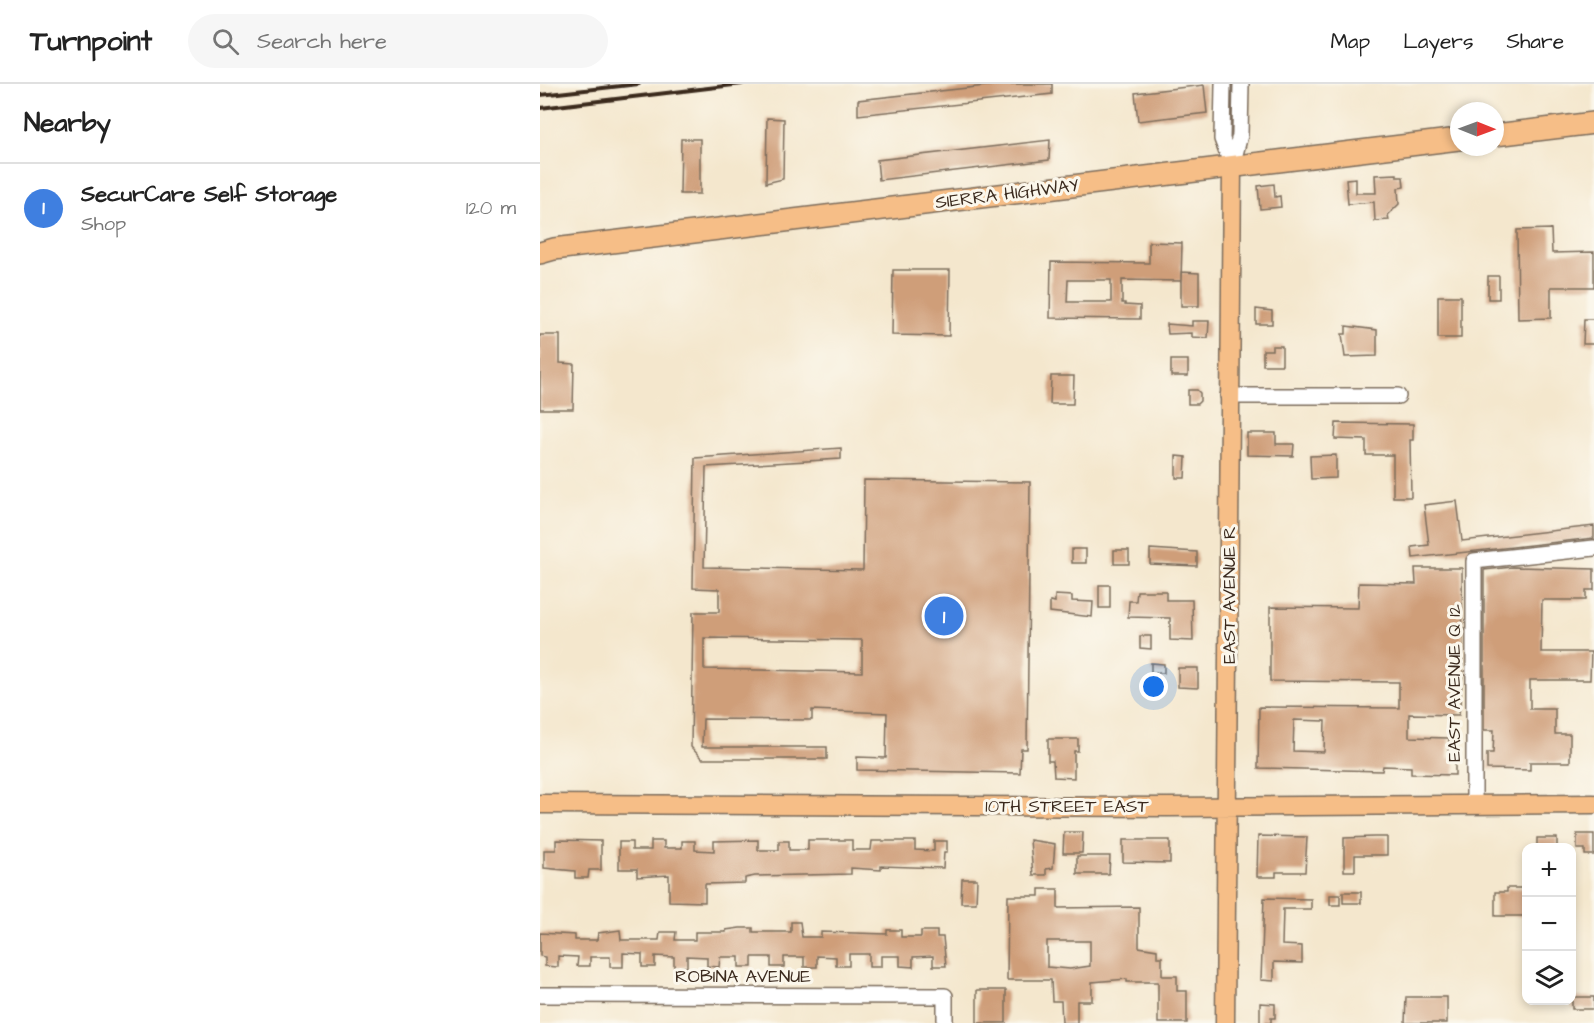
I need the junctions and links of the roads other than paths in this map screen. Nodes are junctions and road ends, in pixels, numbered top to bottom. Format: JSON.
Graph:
{"nodes":[{"id":1,"x":1223,"y":84,"type":"edge"},
{"id":2,"x":1241,"y":84,"type":"edge"},
{"id":3,"x":1594,"y":123,"type":"edge"},
{"id":4,"x":1504,"y":134,"type":"edge"},
{"id":5,"x":1450,"y":140,"type":"edge"},
{"id":6,"x":1232,"y":166,"type":"junction"},
{"id":7,"x":545,"y":250,"type":"edge"},
{"id":8,"x":1228,"y":396,"type":"junction"},
{"id":9,"x":1398,"y":396,"type":"dead end"},
{"id":10,"x":1594,"y":548,"type":"edge"},
{"id":11,"x":540,"y":804,"type":"edge"},
{"id":12,"x":1594,"y":804,"type":"edge"},
{"id":13,"x":1474,"y":805,"type":"junction"},
{"id":14,"x":1229,"y":806,"type":"junction"},
{"id":15,"x":540,"y":995,"type":"edge"},
{"id":16,"x":945,"y":1023,"type":"edge"},
{"id":17,"x":1225,"y":1023,"type":"edge"}],
"edges":[{"from":1,"to":6,"type":"street","name":"EAST AVENUE R"},
{"from":2,"to":6,"type":"street","name":"EAST AVENUE R"},
{"from":3,"to":4,"type":"highway"},
{"from":5,"to":6,"type":"highway","name":"SIERRA HIGHWAY"},
{"from":6,"to":7,"type":"highway","name":"SIERRA HIGHWAY"},
{"from":6,"to":8,"type":"main road","name":"EAST AVENUE R"},
{"from":8,"to":9,"type":"street"},
{"from":8,"to":14,"type":"main road","name":"EAST AVENUE R"},
{"from":10,"to":13,"type":"street","name":"EAST AVENUE Q 12"},
{"from":11,"to":14,"type":"main road","name":"10TH STREET EAST"},
{"from":12,"to":13,"type":"main road","name":"10TH STREET EAST"},
{"from":13,"to":14,"type":"main road","name":"10TH STREET EAST"},
{"from":14,"to":17,"type":"main road","name":"EAST AVENUE R"},
{"from":15,"to":16,"type":"street","name":"ROBINA AVENUE"}]}
